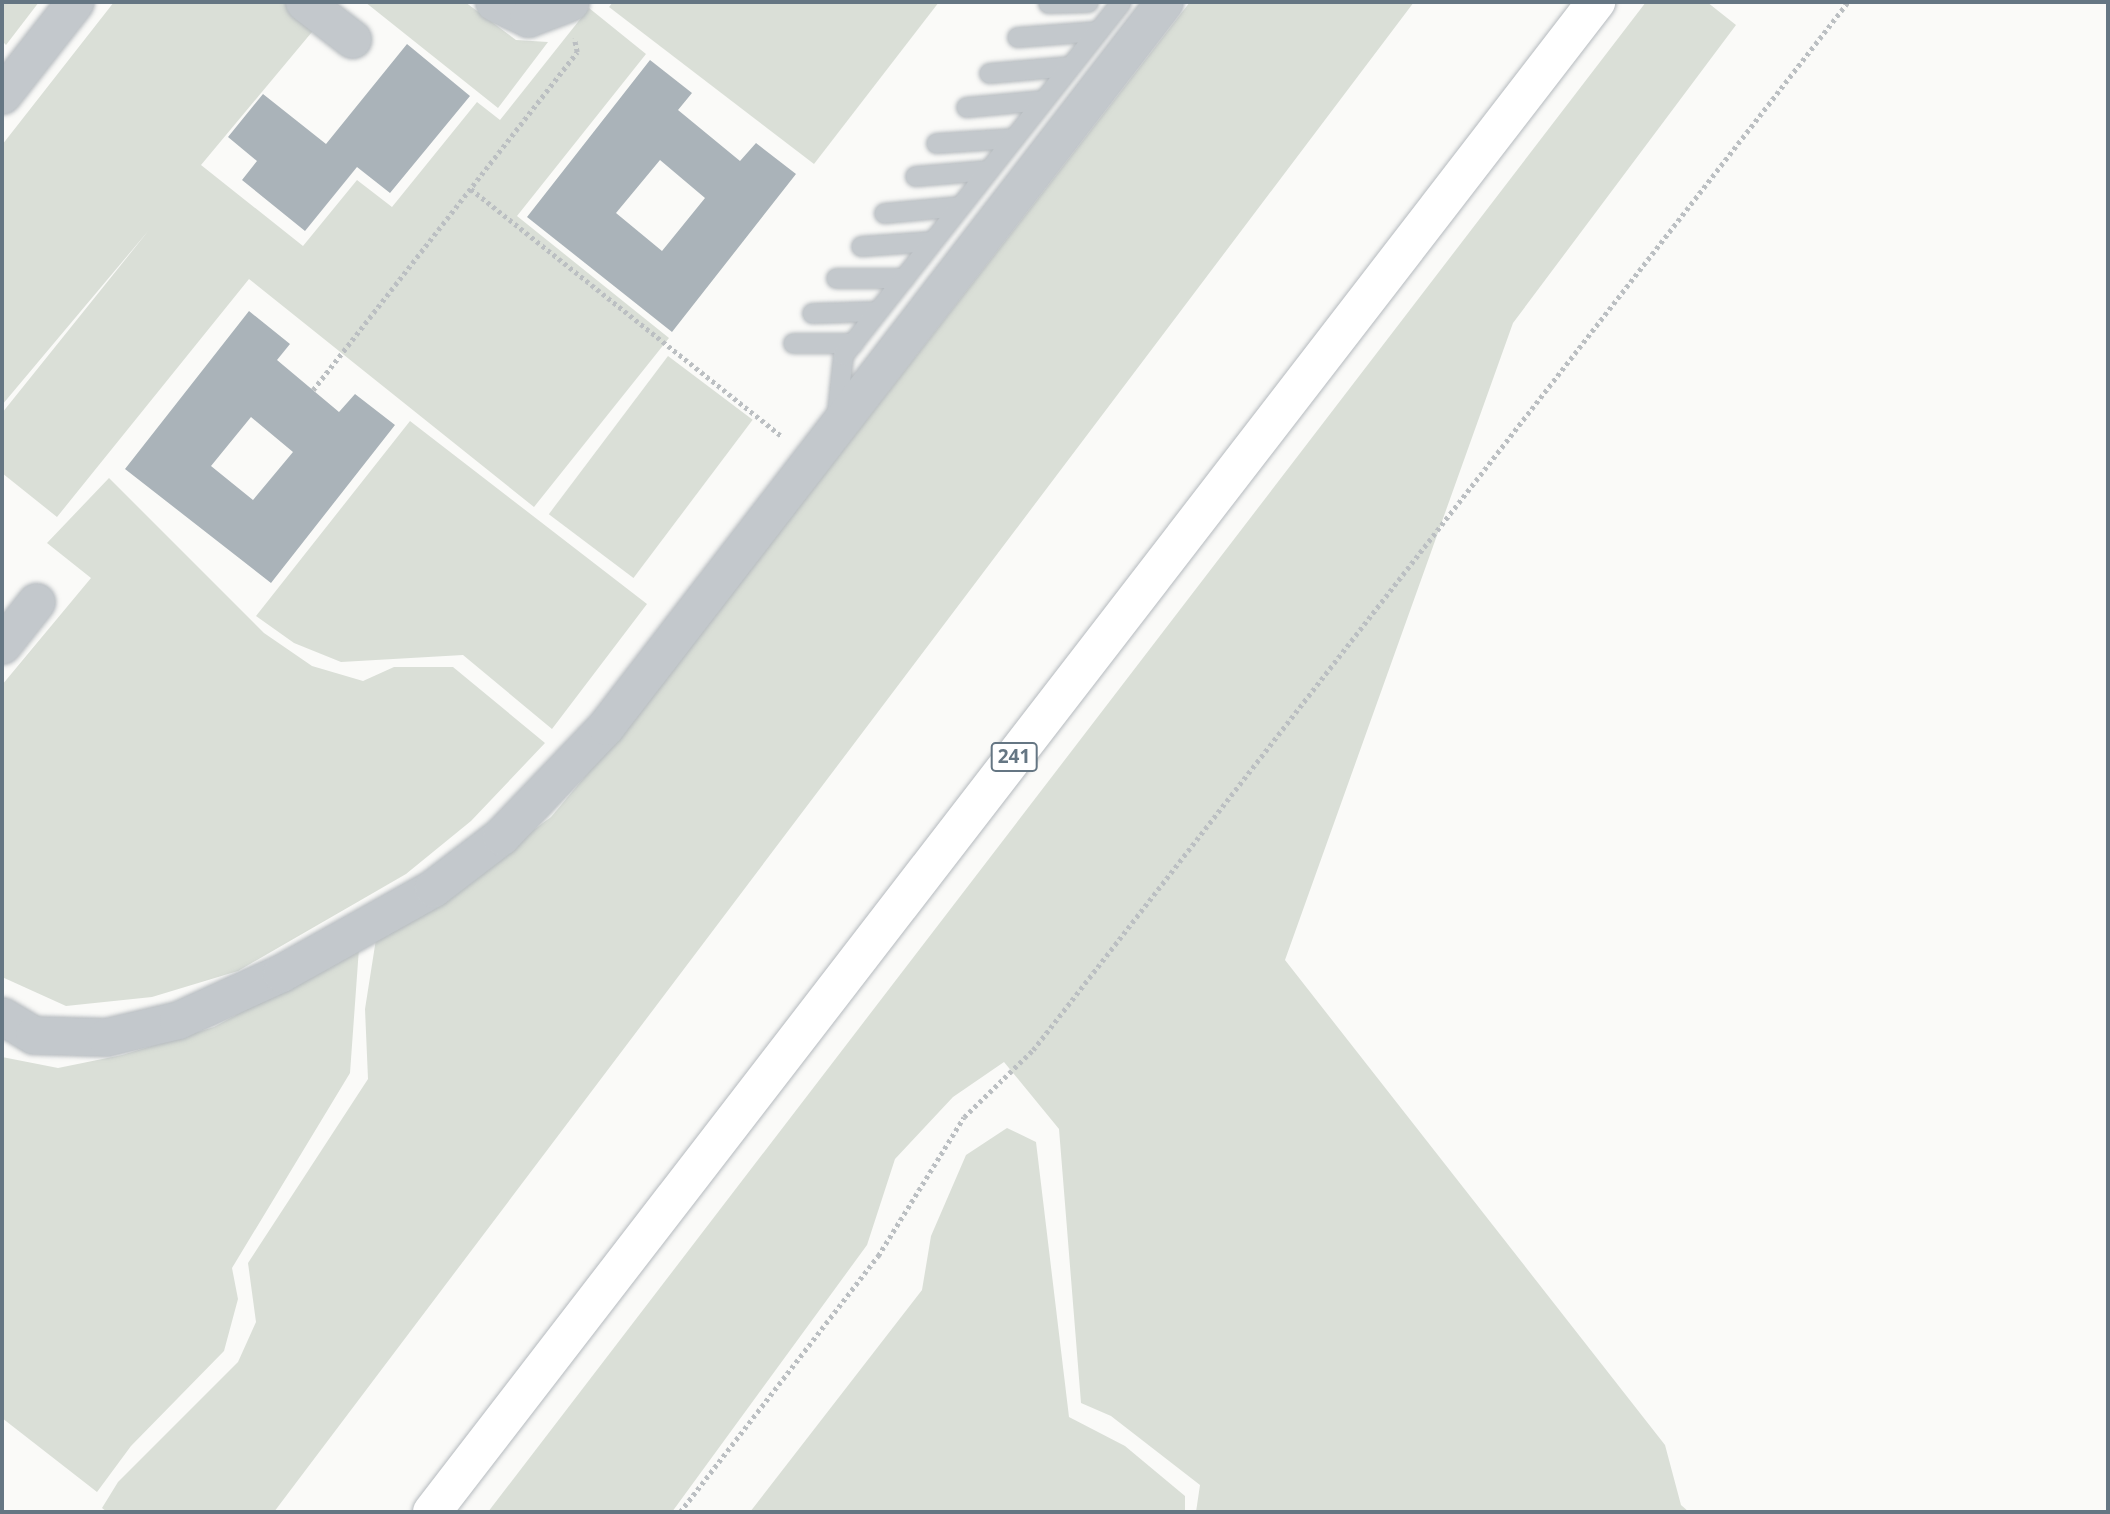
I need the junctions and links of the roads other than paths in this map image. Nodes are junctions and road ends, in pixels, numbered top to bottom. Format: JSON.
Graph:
{"nodes":[{"id":1,"x":75,"y":2,"type":"edge"},
{"id":2,"x":304,"y":2,"type":"edge"},
{"id":3,"x":494,"y":2,"type":"edge"},
{"id":4,"x":1088,"y":2,"type":"edge"},
{"id":5,"x":1121,"y":2,"type":"edge"},
{"id":6,"x":1164,"y":2,"type":"edge"},
{"id":7,"x":1596,"y":2,"type":"edge"},
{"id":8,"x":1048,"y":3,"type":"edge"},
{"id":9,"x":568,"y":4,"type":"edge"},
{"id":10,"x":1097,"y":32,"type":"junction"},
{"id":11,"x":1017,"y":37,"type":"dead end"},
{"id":12,"x":352,"y":39,"type":"dead end"},
{"id":13,"x":1070,"y":66,"type":"junction"},
{"id":14,"x":989,"y":73,"type":"dead end"},
{"id":15,"x":2,"y":95,"type":"edge"},
{"id":16,"x":1043,"y":100,"type":"junction"},
{"id":17,"x":966,"y":107,"type":"dead end"},
{"id":18,"x":1014,"y":138,"type":"junction"},
{"id":19,"x":936,"y":143,"type":"dead end"},
{"id":20,"x":988,"y":170,"type":"junction"},
{"id":21,"x":915,"y":176,"type":"dead end"},
{"id":22,"x":960,"y":206,"type":"junction"},
{"id":23,"x":884,"y":213,"type":"dead end"},
{"id":24,"x":932,"y":241,"type":"junction"},
{"id":25,"x":861,"y":246,"type":"dead end"},
{"id":26,"x":836,"y":278,"type":"dead end"},
{"id":27,"x":904,"y":278,"type":"junction"},
{"id":28,"x":877,"y":312,"type":"junction"},
{"id":29,"x":811,"y":313,"type":"dead end"},
{"id":30,"x":793,"y":343,"type":"dead end"},
{"id":31,"x":853,"y":343,"type":"junction"},
{"id":32,"x":835,"y":429,"type":"junction"},
{"id":33,"x":36,"y":602,"type":"dead end"},
{"id":34,"x":2,"y":645,"type":"edge"},
{"id":35,"x":2,"y":1016,"type":"edge"},
{"id":36,"x":432,"y":1512,"type":"edge"}],
"edges":[{"from":1,"to":15,"type":"street"},
{"from":2,"to":12,"type":"street"},
{"from":3,"to":9,"type":"street"},
{"from":4,"to":8,"type":"lane"},
{"from":5,"to":10,"type":"lane"},
{"from":6,"to":32,"type":"street"},
{"from":7,"to":36,"type":"main road","number":"241"},
{"from":10,"to":11,"type":"lane"},
{"from":10,"to":13,"type":"lane"},
{"from":13,"to":14,"type":"lane"},
{"from":13,"to":16,"type":"lane"},
{"from":16,"to":17,"type":"lane"},
{"from":16,"to":18,"type":"lane"},
{"from":18,"to":19,"type":"lane"},
{"from":18,"to":20,"type":"lane"},
{"from":20,"to":21,"type":"lane"},
{"from":20,"to":22,"type":"lane"},
{"from":22,"to":23,"type":"lane"},
{"from":22,"to":24,"type":"lane"},
{"from":24,"to":25,"type":"lane"},
{"from":24,"to":27,"type":"lane"},
{"from":26,"to":27,"type":"lane"},
{"from":27,"to":28,"type":"lane"},
{"from":28,"to":29,"type":"lane"},
{"from":28,"to":31,"type":"lane"},
{"from":30,"to":31,"type":"lane"},
{"from":31,"to":32,"type":"lane"},
{"from":32,"to":35,"type":"street"},
{"from":33,"to":34,"type":"street"}]}
